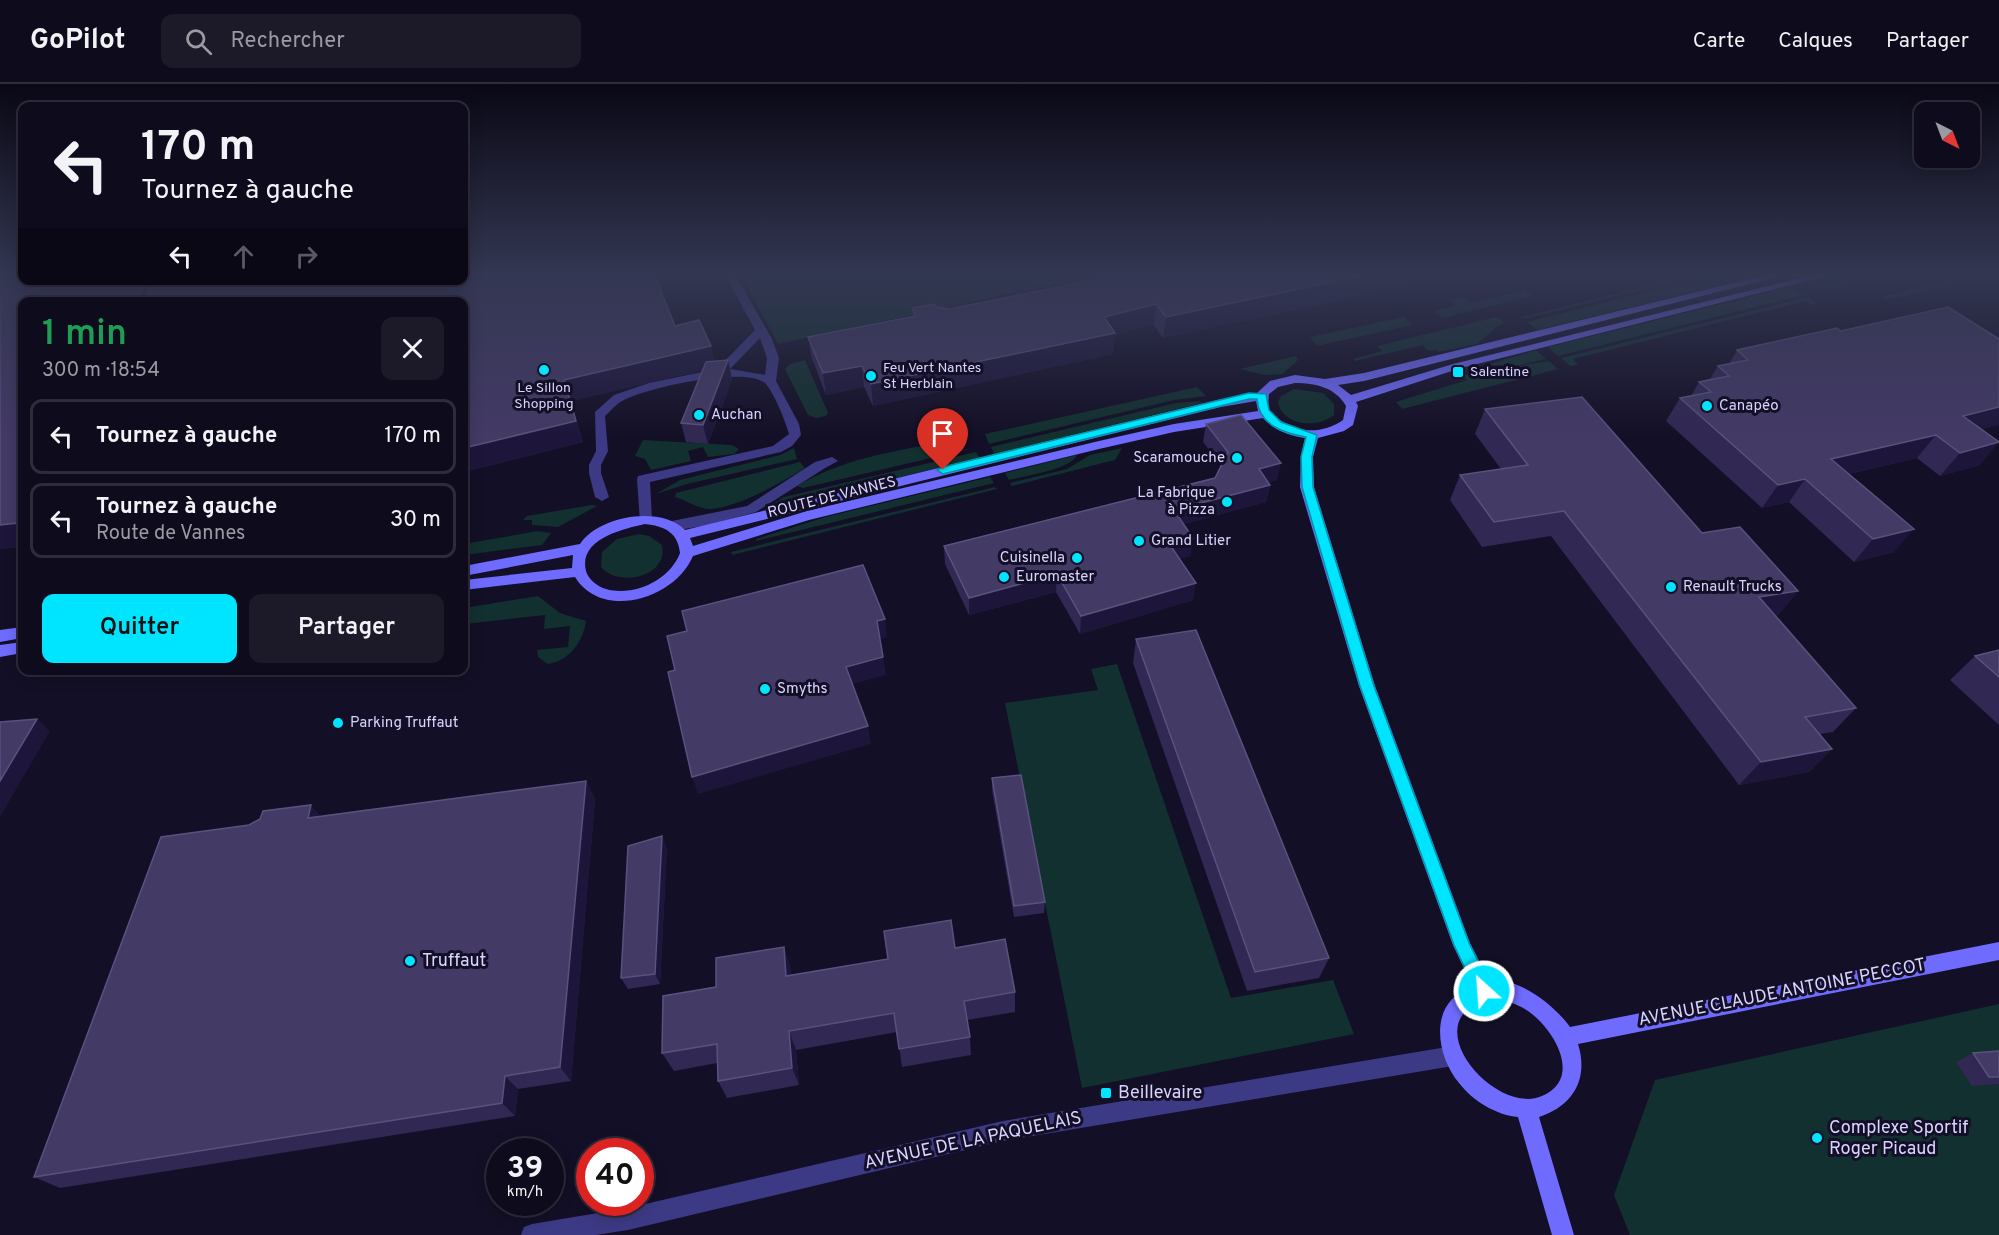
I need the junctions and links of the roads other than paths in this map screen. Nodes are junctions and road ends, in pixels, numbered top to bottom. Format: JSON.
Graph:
{"nodes":[{"id":1,"x":1555,"y":330,"type":"edge"},
{"id":2,"x":1604,"y":330,"type":"edge"},
{"id":3,"x":761,"y":331,"type":"joint"},
{"id":4,"x":721,"y":372,"type":"junction"},
{"id":5,"x":770,"y":381,"type":"junction"},
{"id":6,"x":1325,"y":383,"type":"junction"},
{"id":7,"x":1262,"y":396,"type":"junction"},
{"id":8,"x":1349,"y":400,"type":"junction"},
{"id":9,"x":1265,"y":414,"type":"junction"},
{"id":10,"x":1312,"y":435,"type":"junction"},
{"id":11,"x":832,"y":461,"type":"dead end"},
{"id":12,"x":602,"y":497,"type":"dead end"},
{"id":13,"x":645,"y":519,"type":"junction"},
{"id":14,"x":677,"y":530,"type":"junction"},
{"id":15,"x":581,"y":549,"type":"junction"},
{"id":16,"x":687,"y":553,"type":"junction"},
{"id":17,"x":468,"y":571,"type":"edge"},
{"id":18,"x":577,"y":572,"type":"junction"},
{"id":19,"x":468,"y":585,"type":"edge"},
{"id":20,"x":18,"y":634,"type":"edge"},
{"id":21,"x":0,"y":636,"type":"edge"},
{"id":22,"x":18,"y":649,"type":"edge"},
{"id":23,"x":0,"y":651,"type":"edge"},
{"id":24,"x":1999,"y":951,"type":"edge"},
{"id":25,"x":1484,"y":991,"type":"junction"},
{"id":26,"x":1565,"y":1037,"type":"junction"},
{"id":27,"x":1453,"y":1056,"type":"junction"},
{"id":28,"x":1526,"y":1108,"type":"junction"},
{"id":29,"x":532,"y":1235,"type":"edge"},
{"id":30,"x":1563,"y":1235,"type":"edge"}],
"edges":[{"from":1,"to":6,"type":"main road"},
{"from":2,"to":8,"type":"main road"},
{"from":3,"to":4,"type":"street"},
{"from":3,"to":5,"type":"street"},
{"from":4,"to":5,"type":"street"},
{"from":4,"to":12,"type":"street"},
{"from":5,"to":13,"type":"street"},
{"from":6,"to":7,"type":"main road"},
{"from":6,"to":8,"type":"main road"},
{"from":7,"to":9,"type":"main road"},
{"from":7,"to":14,"type":"main road","name":"ROUTE DE VANNES"},
{"from":8,"to":10,"type":"main road"},
{"from":9,"to":10,"type":"main road"},
{"from":9,"to":16,"type":"main road","name":"ROUTE DE VANNES"},
{"from":10,"to":25,"type":"main road"},
{"from":11,"to":14,"type":"street"},
{"from":13,"to":14,"type":"main road"},
{"from":13,"to":15,"type":"main road"},
{"from":14,"to":16,"type":"main road"},
{"from":15,"to":17,"type":"main road"},
{"from":15,"to":18,"type":"main road"},
{"from":16,"to":18,"type":"main road"},
{"from":18,"to":19,"type":"main road"},
{"from":20,"to":21,"type":"main road"},
{"from":22,"to":23,"type":"main road"},
{"from":24,"to":26,"type":"main road","name":"AVENUE CLAUDE ANTOINE PECCOT"},
{"from":25,"to":26,"type":"main road"},
{"from":25,"to":27,"type":"main road"},
{"from":26,"to":28,"type":"main road"},
{"from":27,"to":28,"type":"main road"},
{"from":27,"to":29,"type":"street","name":"AVENUE DE LA PAQUELAIS"},
{"from":28,"to":30,"type":"main road"}]}
